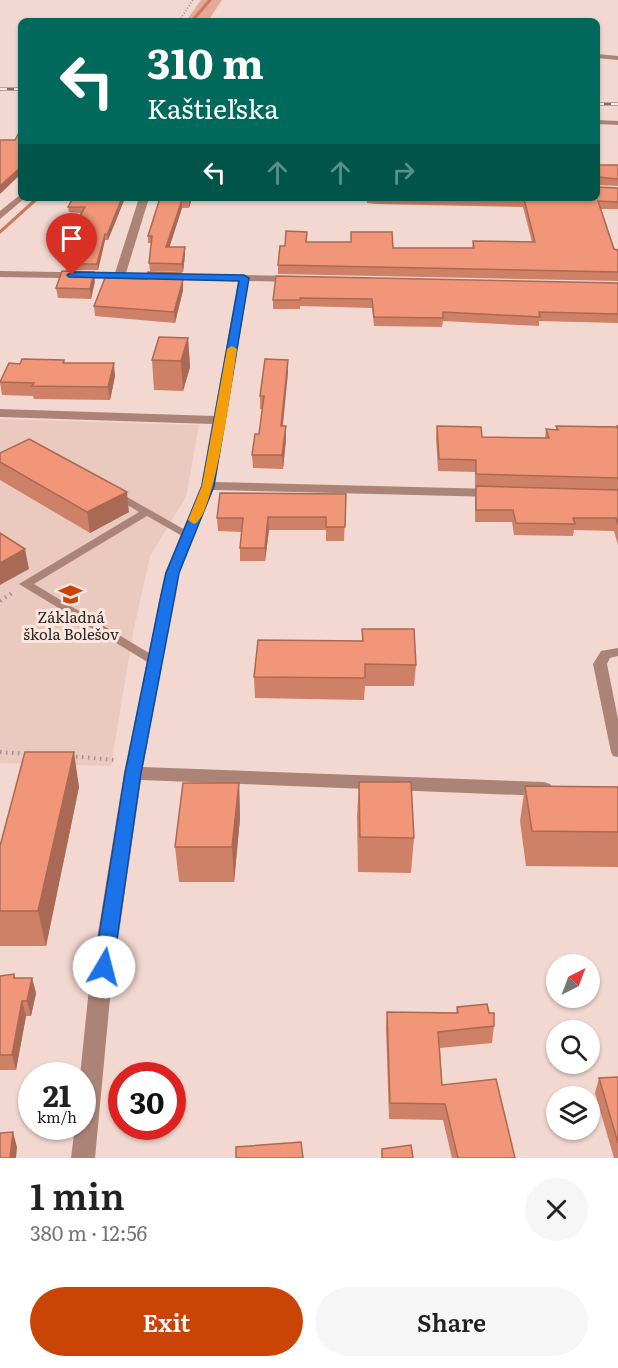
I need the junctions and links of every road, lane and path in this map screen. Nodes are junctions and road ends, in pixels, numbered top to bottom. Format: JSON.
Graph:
{"nodes":[{"id":1,"x":193,"y":0,"type":"edge"},
{"id":2,"x":181,"y":18,"type":"edge"},
{"id":3,"x":600,"y":56,"type":"edge"},
{"id":4,"x":618,"y":58,"type":"edge"},
{"id":5,"x":600,"y":122,"type":"edge"},
{"id":6,"x":618,"y":123,"type":"edge"},
{"id":7,"x":18,"y":200,"type":"edge"},
{"id":8,"x":143,"y":201,"type":"edge"},
{"id":9,"x":0,"y":216,"type":"edge"},
{"id":10,"x":0,"y":274,"type":"edge"},
{"id":11,"x":120,"y":275,"type":"junction"},
{"id":12,"x":244,"y":278,"type":"junction"},
{"id":13,"x":303,"y":279,"type":"edge"},
{"id":14,"x":0,"y":412,"type":"edge"},
{"id":15,"x":220,"y":420,"type":"junction"},
{"id":16,"x":208,"y":486,"type":"junction"},
{"id":17,"x":107,"y":489,"type":"edge"},
{"id":18,"x":512,"y":493,"type":"edge"},
{"id":19,"x":147,"y":512,"type":"junction"},
{"id":20,"x":188,"y":535,"type":"junction"},
{"id":21,"x":618,"y":652,"type":"edge"},
{"id":22,"x":154,"y":663,"type":"junction"},
{"id":23,"x":0,"y":752,"type":"edge"},
{"id":24,"x":618,"y":752,"type":"edge"},
{"id":25,"x":34,"y":754,"type":"edge"},
{"id":26,"x":57,"y":756,"type":"edge"},
{"id":27,"x":115,"y":760,"type":"dead end"},
{"id":28,"x":133,"y":773,"type":"junction"},
{"id":29,"x":559,"y":790,"type":"edge"},
{"id":30,"x":83,"y":1158,"type":"edge"}],
"edges":[{"from":1,"to":2,"type":"path"},
{"from":3,"to":4,"type":"street"},
{"from":5,"to":6,"type":"street"},
{"from":7,"to":9,"type":"street"},
{"from":8,"to":11,"type":"street"},
{"from":10,"to":11,"type":"street"},
{"from":11,"to":12,"type":"street"},
{"from":12,"to":13,"type":"street"},
{"from":12,"to":15,"type":"street"},
{"from":14,"to":15,"type":"street"},
{"from":15,"to":16,"type":"street"},
{"from":16,"to":18,"type":"street"},
{"from":16,"to":20,"type":"street"},
{"from":17,"to":19,"type":"lane"},
{"from":19,"to":20,"type":"lane"},
{"from":19,"to":22,"type":"lane"},
{"from":20,"to":22,"type":"street"},
{"from":21,"to":24,"type":"lane"},
{"from":22,"to":28,"type":"street"},
{"from":23,"to":25,"type":"path"},
{"from":26,"to":27,"type":"path"},
{"from":28,"to":29,"type":"street"},
{"from":28,"to":30,"type":"street"}]}
